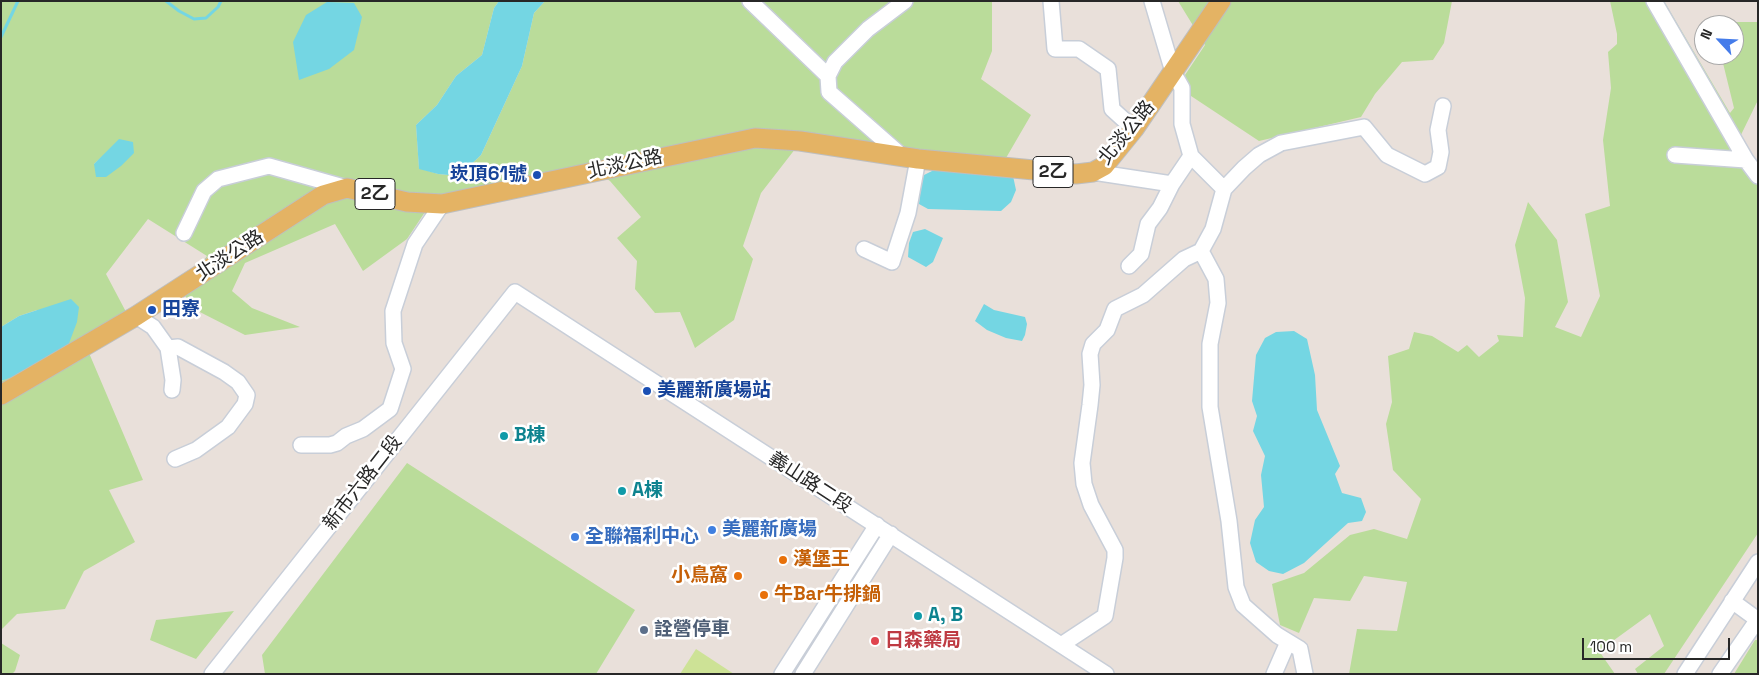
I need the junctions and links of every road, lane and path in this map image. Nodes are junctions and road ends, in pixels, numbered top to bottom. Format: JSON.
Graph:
{"nodes":[{"id":1,"x":750,"y":1,"type":"edge"},
{"id":2,"x":905,"y":1,"type":"edge"},
{"id":3,"x":1051,"y":1,"type":"edge"},
{"id":4,"x":1152,"y":1,"type":"edge"},
{"id":5,"x":1221,"y":1,"type":"edge"},
{"id":6,"x":1654,"y":1,"type":"edge"},
{"id":7,"x":1173,"y":72,"type":"junction"},
{"id":8,"x":828,"y":76,"type":"junction"},
{"id":9,"x":1443,"y":106,"type":"dead end"},
{"id":10,"x":1134,"y":130,"type":"junction"},
{"id":11,"x":1675,"y":155,"type":"dead end"},
{"id":12,"x":1191,"y":156,"type":"junction"},
{"id":13,"x":910,"y":158,"type":"junction"},
{"id":14,"x":1746,"y":160,"type":"junction"},
{"id":15,"x":1093,"y":172,"type":"junction"},
{"id":16,"x":1758,"y":176,"type":"edge"},
{"id":17,"x":1172,"y":184,"type":"junction"},
{"id":18,"x":347,"y":188,"type":"junction"},
{"id":19,"x":1224,"y":189,"type":"junction"},
{"id":20,"x":442,"y":204,"type":"junction"},
{"id":21,"x":184,"y":233,"type":"dead end"},
{"id":22,"x":864,"y":249,"type":"dead end"},
{"id":23,"x":1201,"y":252,"type":"junction"},
{"id":24,"x":1129,"y":266,"type":"dead end"},
{"id":25,"x":515,"y":292,"type":"joint"},
{"id":26,"x":136,"y":316,"type":"junction"},
{"id":27,"x":168,"y":348,"type":"junction"},
{"id":28,"x":172,"y":390,"type":"dead end"},
{"id":29,"x":1,"y":395,"type":"edge"},
{"id":30,"x":301,"y":444,"type":"dead end"},
{"id":31,"x":175,"y":459,"type":"dead end"},
{"id":32,"x":877,"y":525,"type":"junction"},
{"id":33,"x":891,"y":534,"type":"junction"},
{"id":34,"x":1758,"y":562,"type":"edge"},
{"id":35,"x":1732,"y":601,"type":"junction"},
{"id":36,"x":1758,"y":619,"type":"edge"},
{"id":37,"x":1288,"y":642,"type":"junction"},
{"id":38,"x":1061,"y":645,"type":"junction"},
{"id":39,"x":216,"y":672,"type":"edge"},
{"id":40,"x":782,"y":674,"type":"edge"},
{"id":41,"x":803,"y":674,"type":"edge"},
{"id":42,"x":1106,"y":674,"type":"edge"},
{"id":43,"x":1274,"y":674,"type":"edge"},
{"id":44,"x":1305,"y":674,"type":"edge"},
{"id":45,"x":1685,"y":674,"type":"edge"},
{"id":46,"x":1720,"y":674,"type":"edge"}],
"edges":[{"from":1,"to":8,"type":"street"},
{"from":2,"to":8,"type":"street"},
{"from":3,"to":10,"type":"street"},
{"from":4,"to":7,"type":"street"},
{"from":5,"to":7,"type":"main road","name":"北淡公路","number":"2乙"},
{"from":6,"to":14,"type":"street"},
{"from":7,"to":10,"type":"main road","name":"北淡公路","number":"2乙"},
{"from":7,"to":12,"type":"street"},
{"from":8,"to":13,"type":"street"},
{"from":9,"to":19,"type":"street"},
{"from":10,"to":15,"type":"main road","name":"北淡公路","number":"2乙"},
{"from":11,"to":14,"type":"street"},
{"from":12,"to":17,"type":"street"},
{"from":12,"to":19,"type":"street"},
{"from":13,"to":15,"type":"main road","name":"北淡公路","number":"2乙"},
{"from":13,"to":20,"type":"main road","name":"北淡公路","number":"2乙"},
{"from":13,"to":22,"type":"street"},
{"from":14,"to":16,"type":"street"},
{"from":15,"to":17,"type":"street"},
{"from":17,"to":24,"type":"street"},
{"from":18,"to":20,"type":"main road","name":"北淡公路","number":"2乙"},
{"from":18,"to":21,"type":"street"},
{"from":18,"to":26,"type":"main road","name":"北淡公路","number":"2乙"},
{"from":19,"to":23,"type":"street"},
{"from":20,"to":30,"type":"street"},
{"from":23,"to":37,"type":"street"},
{"from":23,"to":38,"type":"street"},
{"from":25,"to":32,"type":"street","name":"義山路二段"},
{"from":25,"to":39,"type":"street","name":"新市六路二段"},
{"from":26,"to":27,"type":"street"},
{"from":26,"to":29,"type":"main road","name":"北淡公路","number":"2乙"},
{"from":27,"to":28,"type":"street"},
{"from":27,"to":31,"type":"street"},
{"from":32,"to":33,"type":"street","name":"義山路二段"},
{"from":32,"to":40,"type":"street"},
{"from":33,"to":38,"type":"street","name":"義山路二段"},
{"from":33,"to":41,"type":"street"},
{"from":34,"to":35,"type":"street"},
{"from":35,"to":36,"type":"street"},
{"from":35,"to":45,"type":"street"},
{"from":36,"to":46,"type":"street"},
{"from":37,"to":43,"type":"street"},
{"from":37,"to":44,"type":"street"},
{"from":38,"to":42,"type":"street","name":"義山路二段"}]}
